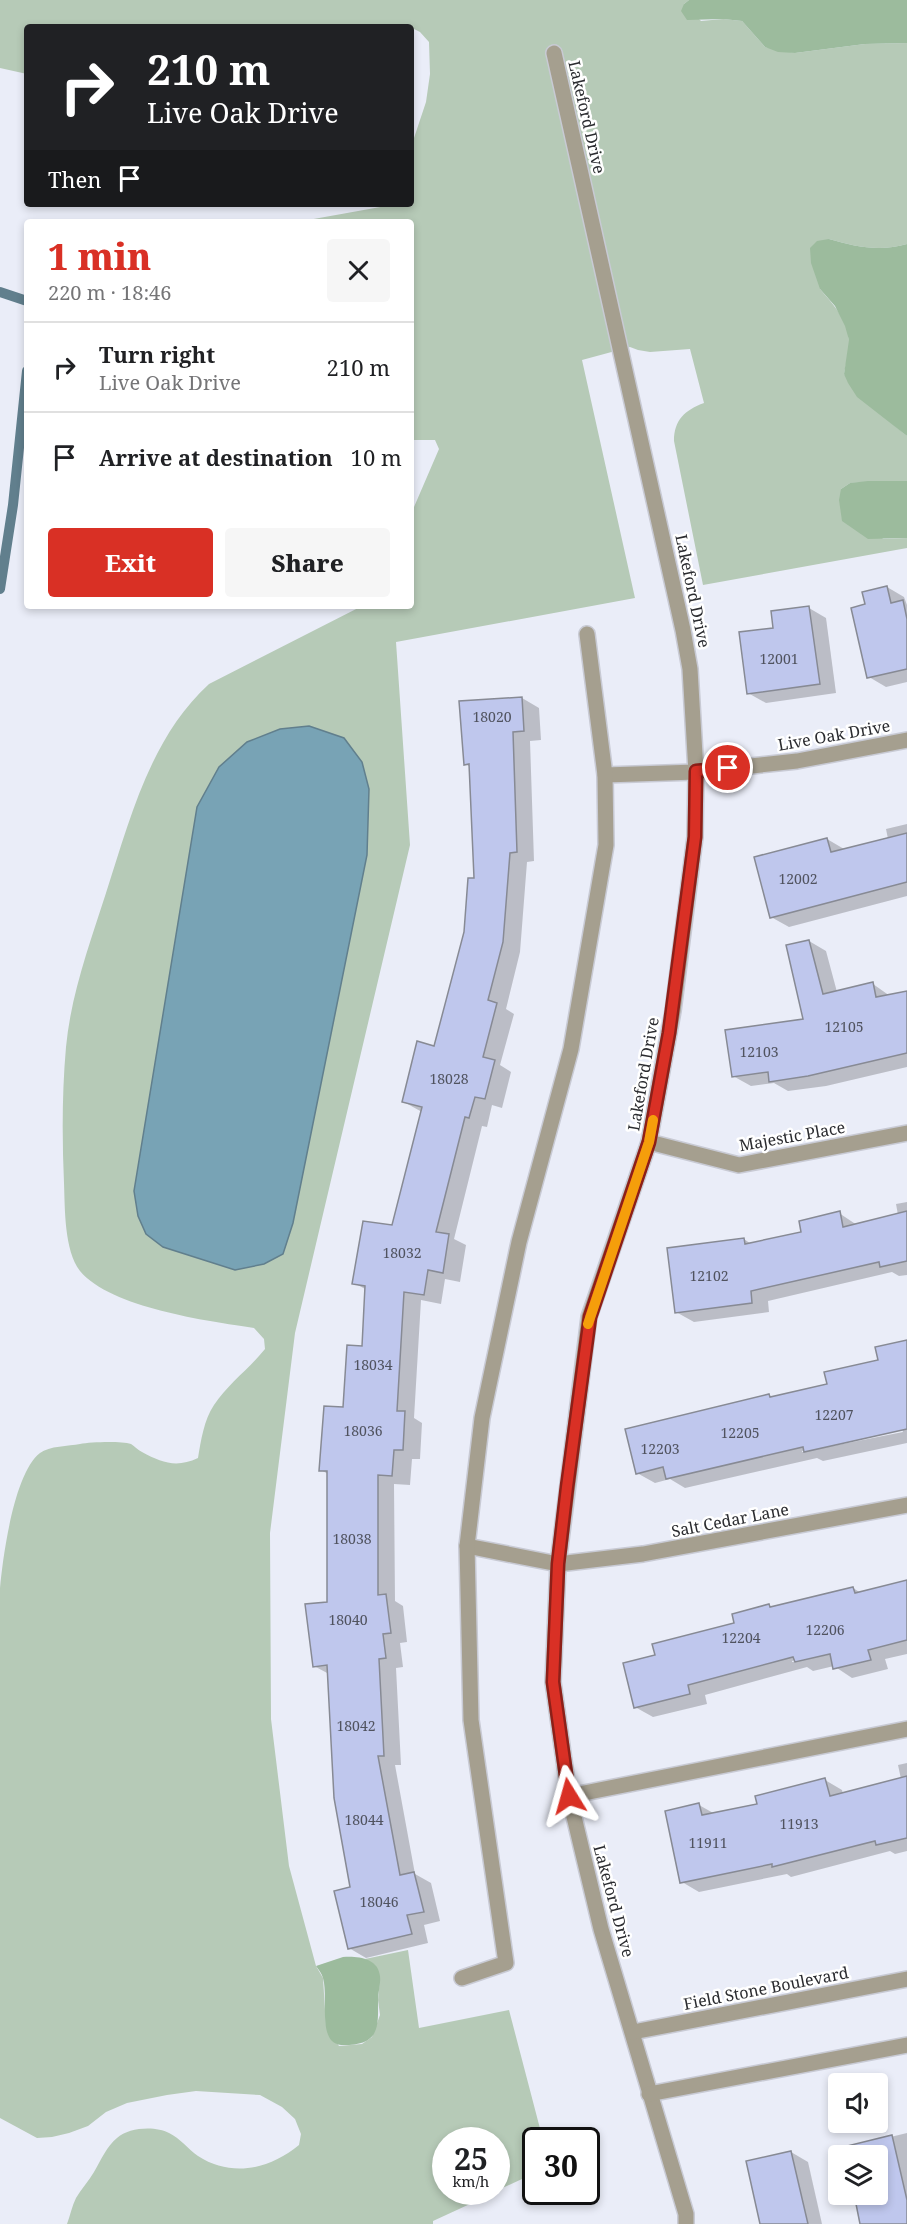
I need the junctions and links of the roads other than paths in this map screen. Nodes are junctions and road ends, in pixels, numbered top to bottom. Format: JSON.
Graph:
{"nodes":[{"id":1,"x":554,"y":53,"type":"dead end"},
{"id":2,"x":587,"y":634,"type":"dead end"},
{"id":3,"x":907,"y":740,"type":"edge"},
{"id":4,"x":696,"y":771,"type":"junction"},
{"id":5,"x":605,"y":775,"type":"junction"},
{"id":6,"x":907,"y":1133,"type":"edge"},
{"id":7,"x":649,"y":1142,"type":"junction"},
{"id":8,"x":907,"y":1505,"type":"edge"},
{"id":9,"x":467,"y":1546,"type":"junction"},
{"id":10,"x":558,"y":1564,"type":"junction"},
{"id":11,"x":907,"y":1729,"type":"edge"},
{"id":12,"x":569,"y":1796,"type":"junction"},
{"id":13,"x":462,"y":1978,"type":"dead end"},
{"id":14,"x":907,"y":1979,"type":"edge"},
{"id":15,"x":633,"y":2032,"type":"junction"},
{"id":16,"x":907,"y":2045,"type":"edge"},
{"id":17,"x":649,"y":2094,"type":"junction"},
{"id":18,"x":686,"y":2224,"type":"edge"}],
"edges":[{"from":1,"to":4,"type":"street","name":"Lakeford Drive"},
{"from":2,"to":5,"type":"street"},
{"from":3,"to":4,"type":"street","name":"Live Oak Drive"},
{"from":4,"to":5,"type":"street","name":"Live Oak Drive"},
{"from":4,"to":7,"type":"street","name":"Lakeford Drive"},
{"from":5,"to":9,"type":"street"},
{"from":6,"to":7,"type":"street","name":"Majestic Place"},
{"from":7,"to":10,"type":"street","name":"Lakeford Drive"},
{"from":8,"to":10,"type":"street","name":"Salt Cedar Lane"},
{"from":9,"to":10,"type":"street","name":"Salt Cedar Lane"},
{"from":9,"to":13,"type":"street"},
{"from":10,"to":12,"type":"street","name":"Lakeford Drive"},
{"from":11,"to":12,"type":"street"},
{"from":12,"to":15,"type":"street","name":"Lakeford Drive"},
{"from":14,"to":15,"type":"street","name":"Field Stone Boulevard"},
{"from":15,"to":17,"type":"street","name":"Lakeford Drive"},
{"from":16,"to":17,"type":"street"},
{"from":17,"to":18,"type":"street","name":"Lakeford Drive"}]}
